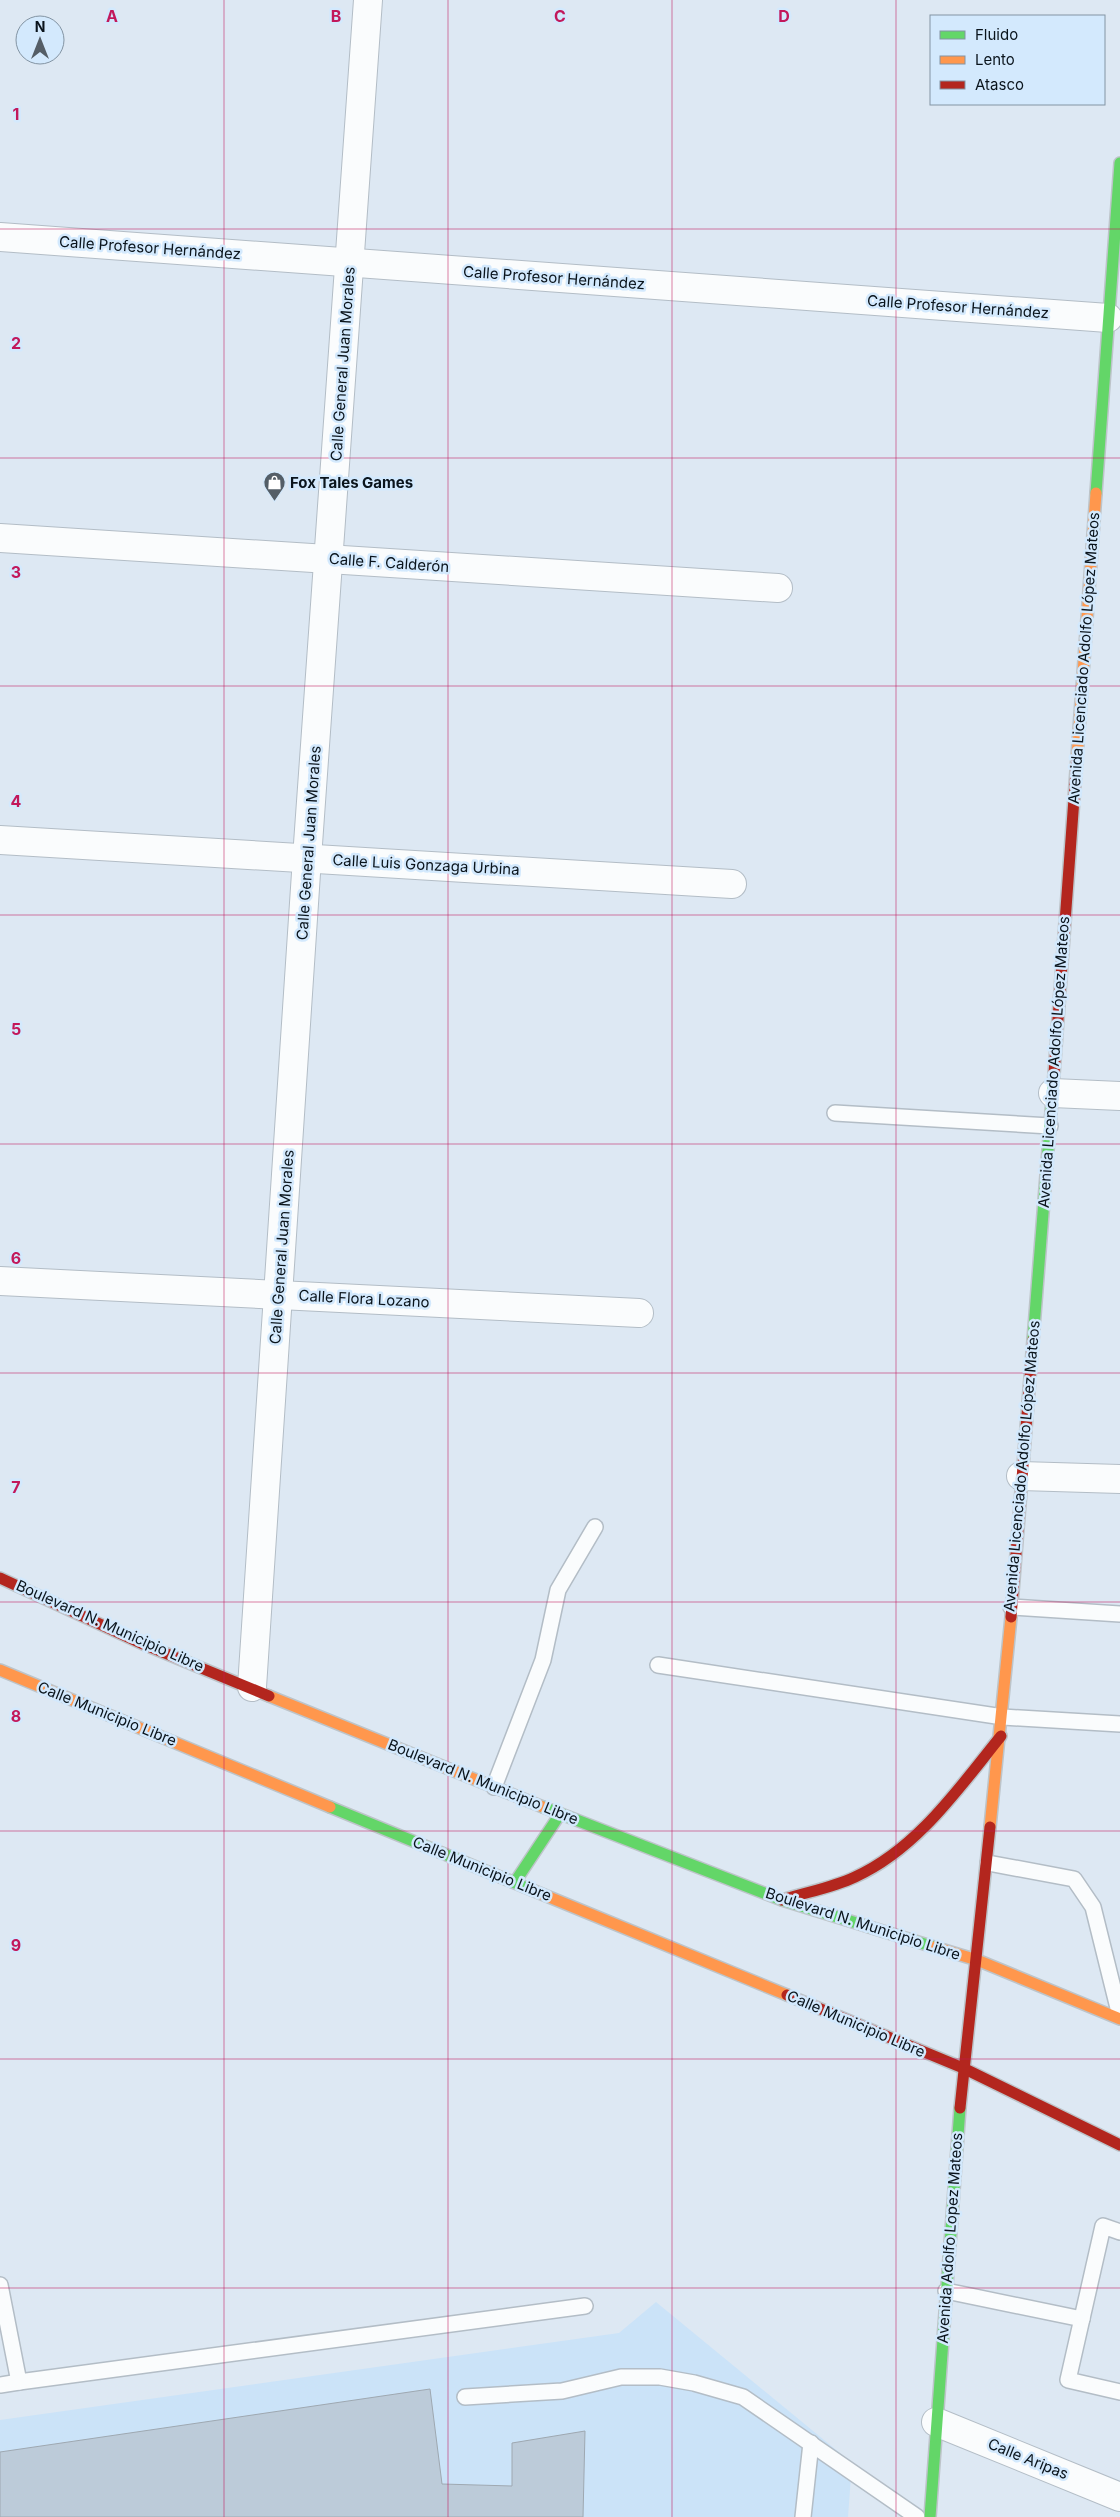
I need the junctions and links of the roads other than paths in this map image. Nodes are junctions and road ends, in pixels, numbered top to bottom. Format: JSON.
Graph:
{"nodes":[{"id":1,"x":368,"y":0,"type":"edge"},
{"id":2,"x":1120,"y":163,"type":"edge"},
{"id":3,"x":0,"y":237,"type":"edge"},
{"id":4,"x":350,"y":263,"type":"junction"},
{"id":5,"x":1108,"y":318,"type":"junction"},
{"id":6,"x":0,"y":538,"type":"edge"},
{"id":7,"x":330,"y":559,"type":"junction"},
{"id":8,"x":778,"y":588,"type":"dead end"},
{"id":9,"x":0,"y":840,"type":"edge"},
{"id":10,"x":307,"y":858,"type":"junction"},
{"id":11,"x":732,"y":884,"type":"dead end"},
{"id":12,"x":1053,"y":1093,"type":"junction"},
{"id":13,"x":1120,"y":1096,"type":"edge"},
{"id":14,"x":835,"y":1112,"type":"dead end"},
{"id":15,"x":1050,"y":1126,"type":"junction"},
{"id":16,"x":0,"y":1281,"type":"edge"},
{"id":17,"x":279,"y":1295,"type":"junction"},
{"id":18,"x":639,"y":1313,"type":"dead end"},
{"id":19,"x":1021,"y":1476,"type":"junction"},
{"id":20,"x":1120,"y":1479,"type":"edge"},
{"id":21,"x":595,"y":1527,"type":"dead end"},
{"id":22,"x":0,"y":1578,"type":"edge"},
{"id":23,"x":1011,"y":1607,"type":"junction"},
{"id":24,"x":1120,"y":1614,"type":"edge"},
{"id":25,"x":658,"y":1665,"type":"dead end"},
{"id":26,"x":0,"y":1670,"type":"edge"},
{"id":27,"x":252,"y":1687,"type":"junction"},
{"id":28,"x":1003,"y":1717,"type":"junction"},
{"id":29,"x":1120,"y":1724,"type":"edge"},
{"id":30,"x":1001,"y":1736,"type":"junction"},
{"id":31,"x":494,"y":1787,"type":"junction"},
{"id":32,"x":560,"y":1814,"type":"junction"},
{"id":33,"x":988,"y":1863,"type":"junction"},
{"id":34,"x":515,"y":1882,"type":"junction"},
{"id":35,"x":782,"y":1900,"type":"junction"},
{"id":36,"x":977,"y":1960,"type":"junction"},
{"id":37,"x":1120,"y":2018,"type":"edge"},
{"id":38,"x":963,"y":2068,"type":"junction"},
{"id":39,"x":1120,"y":2145,"type":"edge"},
{"id":40,"x":1120,"y":2232,"type":"edge"},
{"id":41,"x":0,"y":2284,"type":"edge"},
{"id":42,"x":946,"y":2291,"type":"junction"},
{"id":43,"x":585,"y":2306,"type":"dead end"},
{"id":44,"x":1082,"y":2319,"type":"junction"},
{"id":45,"x":19,"y":2382,"type":"junction"},
{"id":46,"x":0,"y":2385,"type":"edge"},
{"id":47,"x":1120,"y":2392,"type":"edge"},
{"id":48,"x":465,"y":2397,"type":"dead end"},
{"id":49,"x":936,"y":2422,"type":"junction"},
{"id":50,"x":811,"y":2443,"type":"junction"},
{"id":51,"x":1120,"y":2497,"type":"edge"},
{"id":52,"x":804,"y":2517,"type":"edge"},
{"id":53,"x":917,"y":2517,"type":"edge"},
{"id":54,"x":930,"y":2517,"type":"edge"}],
"edges":[{"from":1,"to":4,"type":"street","name":"Calle General Juan Morales"},
{"from":2,"to":5,"type":"main road","name":"Avenida Licenciado Adolfo López Mateos"},
{"from":3,"to":4,"type":"street","name":"Calle Profesor Hernández"},
{"from":4,"to":5,"type":"street","name":"Calle Profesor Hernández"},
{"from":4,"to":7,"type":"street","name":"Calle General Juan Morales"},
{"from":5,"to":12,"type":"main road","name":"Avenida Licenciado Adolfo López Mateos"},
{"from":6,"to":7,"type":"street","name":"Calle F. Calderón"},
{"from":7,"to":8,"type":"street","name":"Calle F. Calderón"},
{"from":7,"to":10,"type":"street","name":"Calle General Juan Morales"},
{"from":9,"to":10,"type":"street","name":"Calle Luis Gonzaga Urbina"},
{"from":10,"to":11,"type":"street","name":"Calle Luis Gonzaga Urbina"},
{"from":10,"to":17,"type":"street","name":"Calle General Juan Morales"},
{"from":12,"to":13,"type":"street"},
{"from":12,"to":15,"type":"main road","name":"Avenida Licenciado Adolfo López Mateos"},
{"from":14,"to":15,"type":"lane"},
{"from":15,"to":19,"type":"main road","name":"Avenida Licenciado Adolfo López Mateos"},
{"from":16,"to":17,"type":"street","name":"Calle Flora Lozano"},
{"from":17,"to":18,"type":"street","name":"Calle Flora Lozano"},
{"from":17,"to":27,"type":"street","name":"Calle General Juan Morales"},
{"from":19,"to":20,"type":"street"},
{"from":19,"to":23,"type":"main road","name":"Avenida Licenciado Adolfo López Mateos"},
{"from":21,"to":31,"type":"lane"},
{"from":22,"to":27,"type":"main road","name":"Boulevard N. Municipio Libre"},
{"from":23,"to":24,"type":"lane"},
{"from":23,"to":28,"type":"main road","name":"Avenida Licenciado Adolfo López Mateos"},
{"from":25,"to":28,"type":"lane"},
{"from":26,"to":34,"type":"main road","name":"Calle Municipio Libre"},
{"from":27,"to":31,"type":"main road","name":"Boulevard N. Municipio Libre"},
{"from":28,"to":29,"type":"lane"},
{"from":28,"to":30,"type":"main road","name":"Avenida Licenciado Adolfo López Mateos"},
{"from":30,"to":33,"type":"main road","name":"Avenida Licenciado Adolfo López Mateos"},
{"from":30,"to":35,"type":"main road"},
{"from":31,"to":32,"type":"main road","name":"Boulevard N. Municipio Libre"},
{"from":32,"to":34,"type":"main road"},
{"from":32,"to":35,"type":"main road","name":"Boulevard N. Municipio Libre"},
{"from":33,"to":36,"type":"main road","name":"Avenida Licenciado Adolfo López Mateos"},
{"from":33,"to":37,"type":"lane"},
{"from":34,"to":38,"type":"main road","name":"Calle Municipio Libre"},
{"from":35,"to":36,"type":"main road","name":"Boulevard N. Municipio Libre"},
{"from":36,"to":37,"type":"main road","name":"Boulevard N. Municipio Libre"},
{"from":36,"to":38,"type":"main road","name":"Avenida Adolfo Lopez Mateos"},
{"from":38,"to":39,"type":"main road","name":"Calle Municipio Libre"},
{"from":38,"to":42,"type":"main road","name":"Avenida Adolfo Lopez Mateos"},
{"from":40,"to":44,"type":"lane"},
{"from":41,"to":45,"type":"lane"},
{"from":42,"to":44,"type":"lane"},
{"from":42,"to":49,"type":"main road","name":"Avenida Adolfo Lopez Mateos"},
{"from":43,"to":45,"type":"lane"},
{"from":44,"to":47,"type":"lane"},
{"from":45,"to":46,"type":"lane"},
{"from":48,"to":50,"type":"lane"},
{"from":49,"to":51,"type":"street","name":"Calle Aripas"},
{"from":49,"to":54,"type":"main road","name":"Avenida Adolfo Lopez Mateos"},
{"from":50,"to":52,"type":"lane"},
{"from":50,"to":53,"type":"lane"}]}
